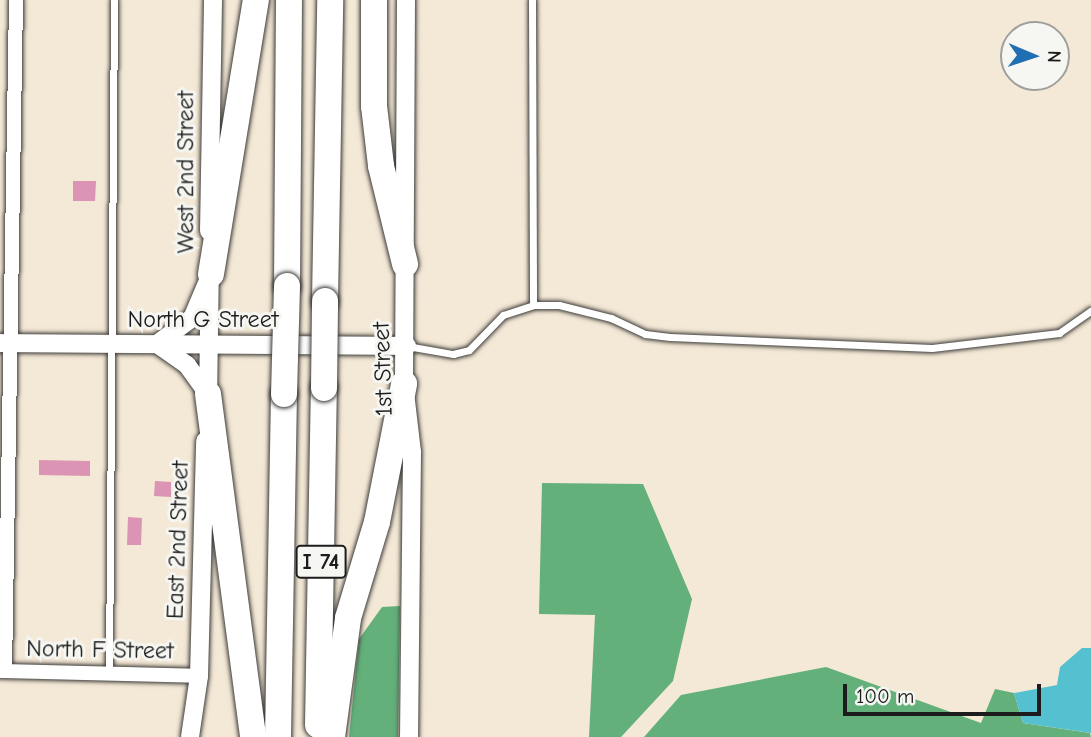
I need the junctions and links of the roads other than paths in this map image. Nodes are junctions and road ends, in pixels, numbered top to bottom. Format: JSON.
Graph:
{"nodes":[{"id":1,"x":16,"y":0,"type":"edge"},
{"id":2,"x":114,"y":0,"type":"edge"},
{"id":3,"x":213,"y":0,"type":"edge"},
{"id":4,"x":256,"y":0,"type":"edge"},
{"id":5,"x":289,"y":0,"type":"edge"},
{"id":6,"x":330,"y":0,"type":"edge"},
{"id":7,"x":374,"y":0,"type":"edge"},
{"id":8,"x":406,"y":0,"type":"edge"},
{"id":9,"x":532,"y":0,"type":"edge"},
{"id":10,"x":405,"y":264,"type":"junction"},
{"id":11,"x":211,"y":274,"type":"junction"},
{"id":12,"x":533,"y":305,"type":"junction"},
{"id":13,"x":1091,"y":311,"type":"edge"},
{"id":14,"x":209,"y":343,"type":"junction"},
{"id":15,"x":5,"y":344,"type":"edge"},
{"id":16,"x":158,"y":344,"type":"junction"},
{"id":17,"x":108,"y":345,"type":"junction"},
{"id":18,"x":407,"y":346,"type":"junction"},
{"id":19,"x":404,"y":384,"type":"junction"},
{"id":20,"x":208,"y":394,"type":"junction"},
{"id":21,"x":3,"y":671,"type":"edge"},
{"id":22,"x":109,"y":672,"type":"junction"},
{"id":23,"x":199,"y":676,"type":"junction"},
{"id":24,"x":190,"y":737,"type":"edge"},
{"id":25,"x":253,"y":737,"type":"edge"},
{"id":26,"x":278,"y":737,"type":"edge"},
{"id":27,"x":318,"y":737,"type":"edge"},
{"id":28,"x":332,"y":737,"type":"edge"},
{"id":29,"x":409,"y":737,"type":"edge"}],
"edges":[{"from":1,"to":15,"type":"street"},
{"from":2,"to":17,"type":"lane"},
{"from":3,"to":11,"type":"street","name":"West 2nd Street"},
{"from":4,"to":11,"type":"highway"},
{"from":5,"to":26,"type":"highway","number":"I 74","bridge":true},
{"from":6,"to":27,"type":"highway","number":"I 74","bridge":true},
{"from":7,"to":10,"type":"highway"},
{"from":8,"to":10,"type":"street","name":"1st Street"},
{"from":9,"to":12,"type":"lane"},
{"from":10,"to":18,"type":"street","name":"1st Street"},
{"from":11,"to":14,"type":"street","name":"West 2nd Street"},
{"from":11,"to":16,"type":"street"},
{"from":12,"to":13,"type":"lane"},
{"from":12,"to":18,"type":"lane"},
{"from":14,"to":16,"type":"street","name":"North G Street"},
{"from":14,"to":18,"type":"street","name":"North G Street"},
{"from":14,"to":20,"type":"street","name":"East 2nd Street"},
{"from":15,"to":17,"type":"street","name":"North G Street"},
{"from":15,"to":21,"type":"street"},
{"from":16,"to":17,"type":"street","name":"North G Street"},
{"from":16,"to":20,"type":"street"},
{"from":17,"to":22,"type":"lane"},
{"from":18,"to":19,"type":"street","name":"1st Street"},
{"from":19,"to":28,"type":"highway"},
{"from":19,"to":29,"type":"street","name":"1st Street"},
{"from":20,"to":23,"type":"street","name":"East 2nd Street"},
{"from":20,"to":25,"type":"highway"},
{"from":21,"to":22,"type":"street","name":"North F Street"},
{"from":22,"to":23,"type":"street","name":"North F Street"},
{"from":23,"to":24,"type":"street","name":"East 2nd Street"}]}
